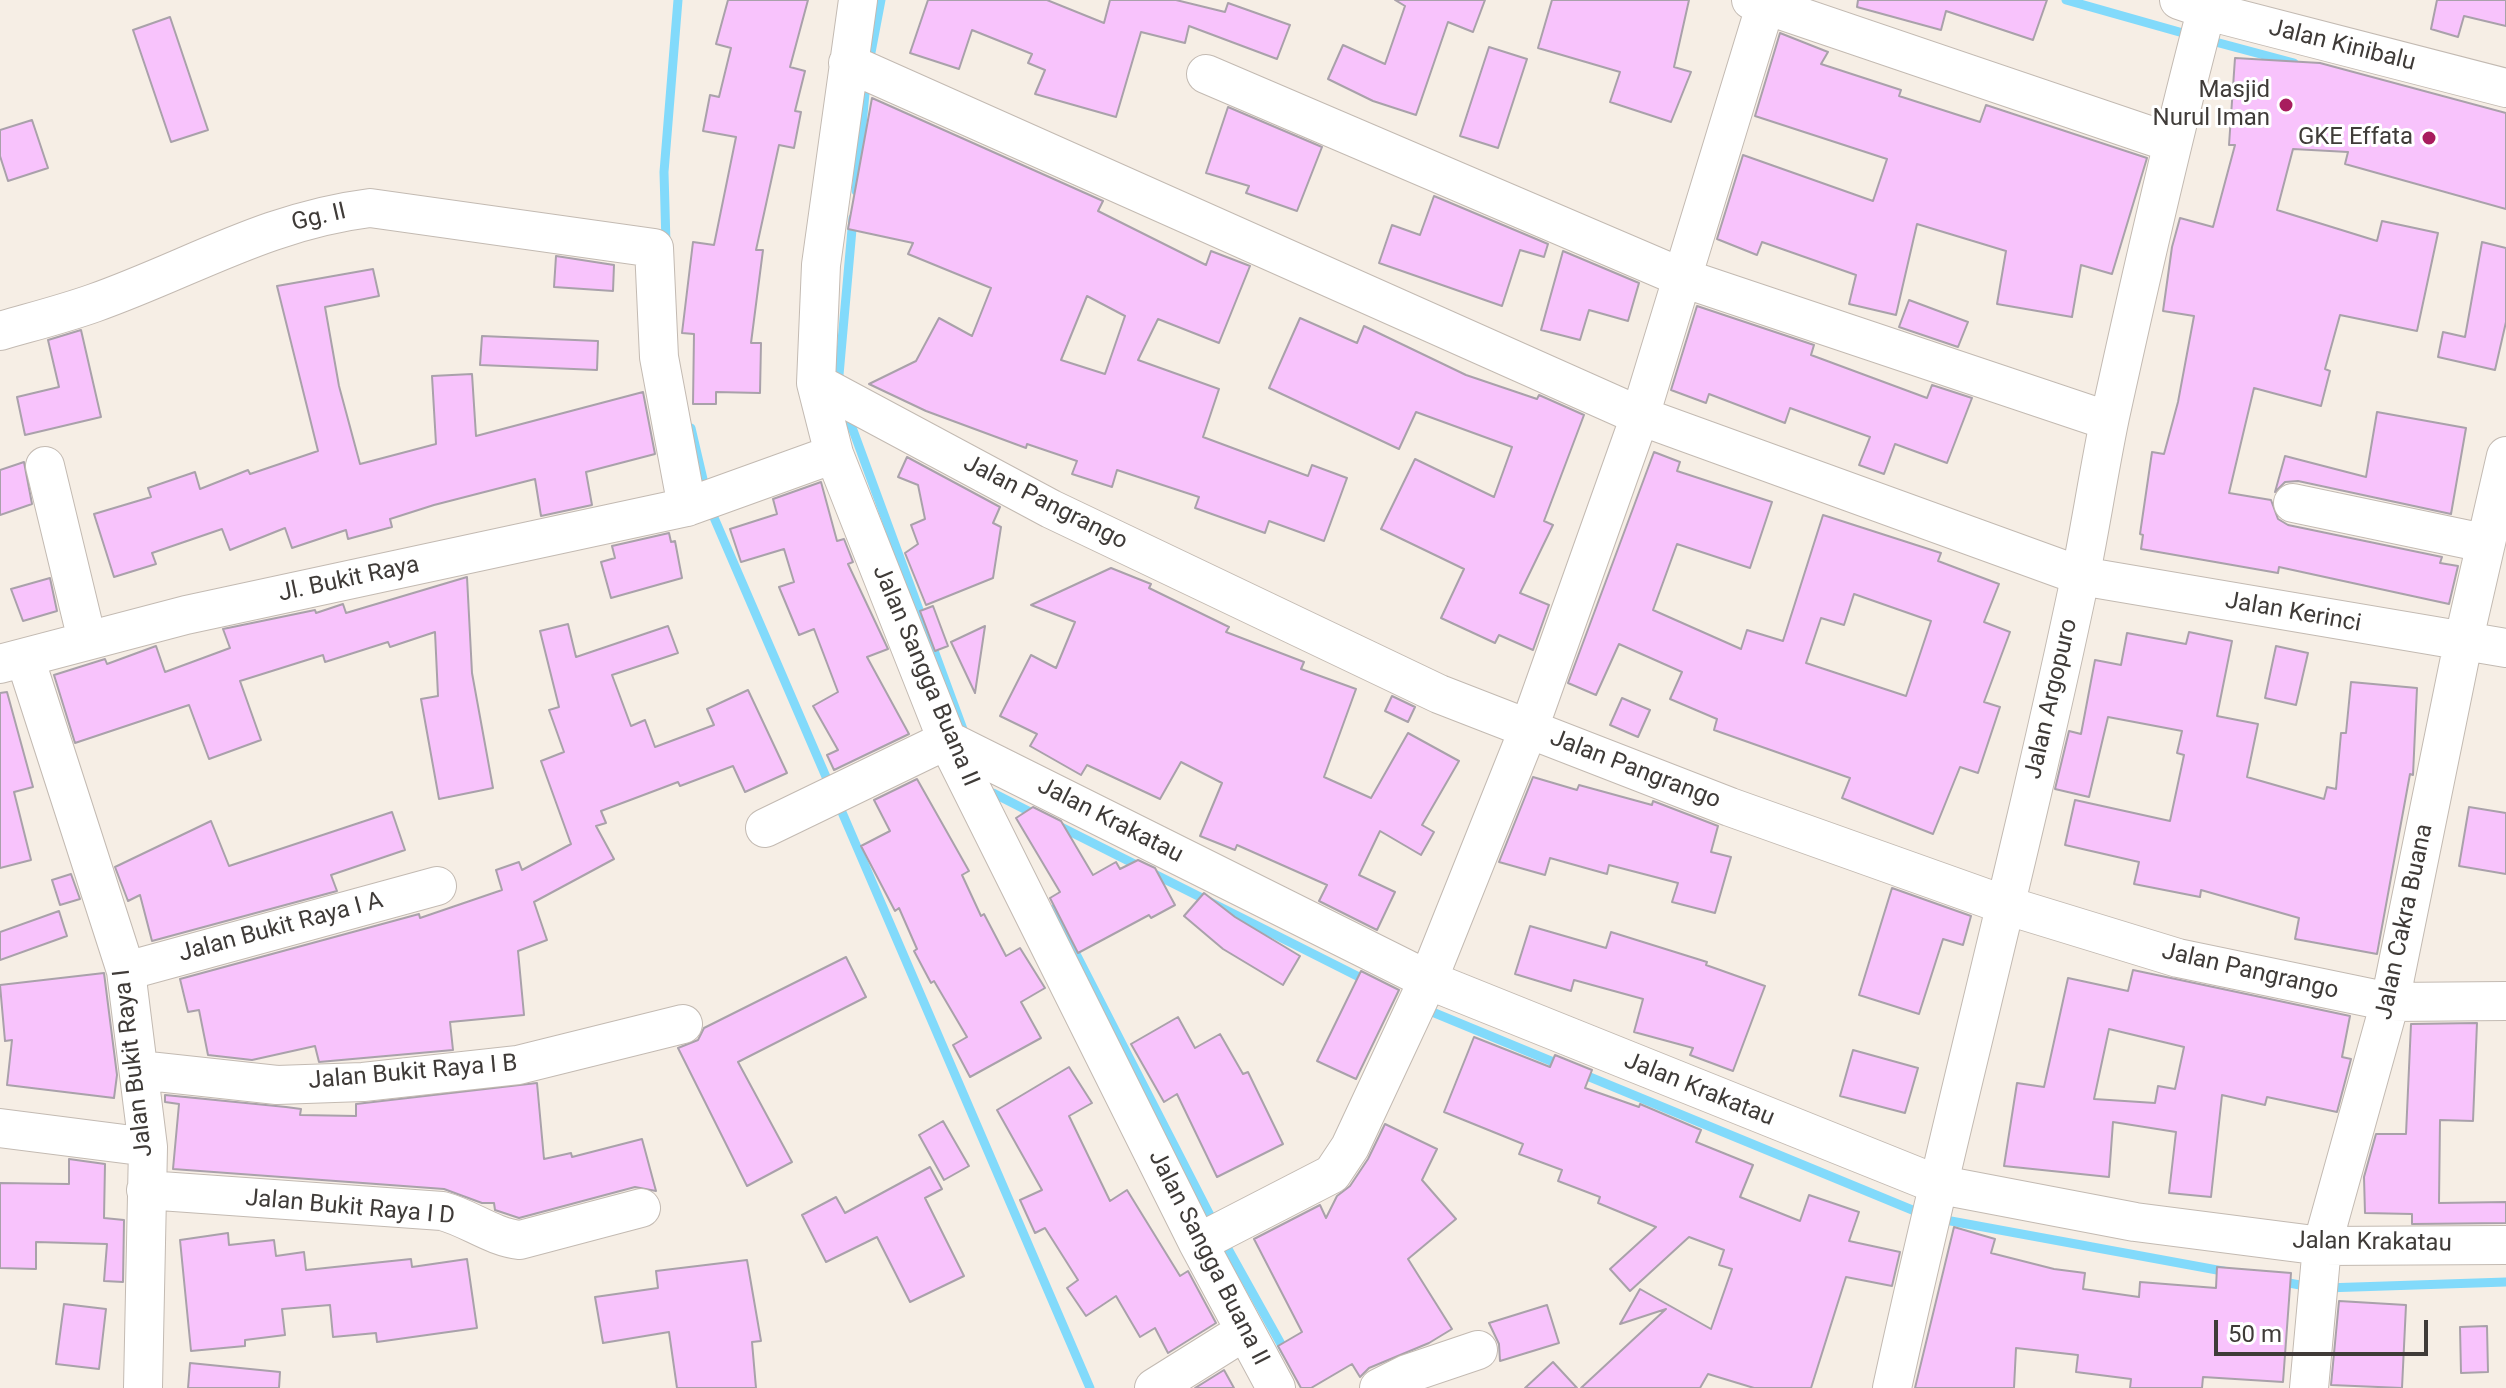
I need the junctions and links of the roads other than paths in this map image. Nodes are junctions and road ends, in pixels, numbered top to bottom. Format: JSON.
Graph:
{"nodes":[{"id":1,"x":858,"y":0,"type":"edge"},
{"id":2,"x":1761,"y":2,"type":"edge"},
{"id":3,"x":2209,"y":6,"type":"edge"},
{"id":4,"x":848,"y":63,"type":"junction"},
{"id":5,"x":1206,"y":74,"type":"dead end"},
{"id":6,"x":2506,"y":88,"type":"edge"},
{"id":7,"x":2172,"y":143,"type":"junction"},
{"id":8,"x":1683,"y":278,"type":"junction"},
{"id":9,"x":0,"y":331,"type":"edge"},
{"id":10,"x":816,"y":383,"type":"junction"},
{"id":11,"x":1640,"y":416,"type":"junction"},
{"id":12,"x":2109,"y":421,"type":"junction"},
{"id":13,"x":834,"y":454,"type":"junction"},
{"id":14,"x":2506,"y":456,"type":"edge"},
{"id":15,"x":45,"y":466,"type":"dead end"},
{"id":16,"x":2293,"y":503,"type":"dead end"},
{"id":17,"x":693,"y":505,"type":"junction"},
{"id":18,"x":2484,"y":543,"type":"junction"},
{"id":19,"x":2081,"y":576,"type":"junction"},
{"id":20,"x":87,"y":640,"type":"junction"},
{"id":21,"x":2463,"y":643,"type":"junction"},
{"id":22,"x":2506,"y":648,"type":"edge"},
{"id":23,"x":12,"y":661,"type":"edge"},
{"id":24,"x":1529,"y":728,"type":"junction"},
{"id":25,"x":947,"y":740,"type":"junction"},
{"id":26,"x":765,"y":828,"type":"dead end"},
{"id":27,"x":437,"y":886,"type":"dead end"},
{"id":28,"x":2005,"y":905,"type":"junction"},
{"id":29,"x":126,"y":971,"type":"junction"},
{"id":30,"x":1428,"y":980,"type":"junction"},
{"id":31,"x":2506,"y":1001,"type":"edge"},
{"id":32,"x":2390,"y":1002,"type":"junction"},
{"id":33,"x":683,"y":1024,"type":"dead end"},
{"id":34,"x":139,"y":1070,"type":"junction"},
{"id":35,"x":0,"y":1128,"type":"edge"},
{"id":36,"x":148,"y":1147,"type":"junction"},
{"id":37,"x":1936,"y":1184,"type":"junction"},
{"id":38,"x":146,"y":1190,"type":"junction"},
{"id":39,"x":641,"y":1208,"type":"dead end"},
{"id":40,"x":1198,"y":1243,"type":"junction"},
{"id":41,"x":2506,"y":1245,"type":"edge"},
{"id":42,"x":2322,"y":1246,"type":"junction"},
{"id":43,"x":1245,"y":1331,"type":"junction"},
{"id":44,"x":1478,"y":1350,"type":"dead end"},
{"id":45,"x":143,"y":1388,"type":"edge"},
{"id":46,"x":1154,"y":1388,"type":"edge"},
{"id":47,"x":1276,"y":1388,"type":"edge"},
{"id":48,"x":1379,"y":1388,"type":"edge"},
{"id":49,"x":1892,"y":1388,"type":"edge"},
{"id":50,"x":2309,"y":1388,"type":"edge"}],
"edges":[{"from":1,"to":4,"type":"street","name":"Jalan Sangga Buana II"},
{"from":2,"to":7,"type":"street"},
{"from":2,"to":8,"type":"street"},
{"from":3,"to":6,"type":"street","name":"Jalan Kinibalu"},
{"from":3,"to":7,"type":"street","name":"Jalan Argopuro"},
{"from":4,"to":10,"type":"street","name":"Jalan Sangga Buana II"},
{"from":4,"to":11,"type":"street"},
{"from":5,"to":8,"type":"street"},
{"from":7,"to":12,"type":"street","name":"Jalan Argopuro"},
{"from":8,"to":11,"type":"street"},
{"from":8,"to":12,"type":"street"},
{"from":9,"to":17,"type":"street","name":"Gg. II"},
{"from":10,"to":13,"type":"street","name":"Jalan Sangga Buana II"},
{"from":10,"to":24,"type":"street","name":"Jalan Pangrango"},
{"from":11,"to":19,"type":"street"},
{"from":11,"to":24,"type":"street"},
{"from":12,"to":19,"type":"street","name":"Jalan Argopuro"},
{"from":13,"to":17,"type":"street","name":"Jl. Bukit Raya"},
{"from":13,"to":25,"type":"street","name":"Jalan Sangga Buana II"},
{"from":14,"to":18,"type":"street","name":"Jalan Cakra Buana"},
{"from":15,"to":20,"type":"street"},
{"from":16,"to":18,"type":"street"},
{"from":17,"to":20,"type":"street","name":"Jl. Bukit Raya"},
{"from":18,"to":21,"type":"street","name":"Jalan Cakra Buana"},
{"from":19,"to":21,"type":"street","name":"Jalan Kerinci"},
{"from":19,"to":28,"type":"street","name":"Jalan Argopuro"},
{"from":20,"to":23,"type":"street","name":"Jl. Bukit Raya"},
{"from":21,"to":22,"type":"street","name":"Jalan Kerinci"},
{"from":21,"to":32,"type":"street","name":"Jalan Cakra Buana"},
{"from":23,"to":29,"type":"street","name":"Jalan Bukit Raya I"},
{"from":24,"to":28,"type":"street","name":"Jalan Pangrango"},
{"from":24,"to":30,"type":"street"},
{"from":25,"to":26,"type":"street"},
{"from":25,"to":30,"type":"street","name":"Jalan Krakatau"},
{"from":25,"to":40,"type":"street","name":"Jalan Sangga Buana II"},
{"from":27,"to":29,"type":"street","name":"Jalan Bukit Raya I A"},
{"from":28,"to":32,"type":"street","name":"Jalan Pangrango"},
{"from":28,"to":37,"type":"street","name":"Jalan Argopuro"},
{"from":29,"to":34,"type":"street","name":"Jalan Bukit Raya I"},
{"from":30,"to":37,"type":"street","name":"Jalan Krakatau"},
{"from":30,"to":40,"type":"street"},
{"from":31,"to":32,"type":"street","name":"Jalan Pangrango"},
{"from":32,"to":42,"type":"street","name":"Jalan Cakra Buana"},
{"from":33,"to":34,"type":"street","name":"Jalan Bukit Raya I B"},
{"from":34,"to":36,"type":"street","name":"Jalan Bukit Raya I"},
{"from":35,"to":36,"type":"street"},
{"from":36,"to":38,"type":"street","name":"Jalan Bukit Raya I"},
{"from":37,"to":42,"type":"street","name":"Jalan Krakatau"},
{"from":37,"to":49,"type":"street","name":"Jalan Argopuro"},
{"from":38,"to":39,"type":"street","name":"Jalan Bukit Raya I D"},
{"from":38,"to":45,"type":"street","name":"Jalan Bukit Raya I"},
{"from":40,"to":43,"type":"street","name":"Jalan Sangga Buana II"},
{"from":41,"to":42,"type":"street","name":"Jalan Krakatau"},
{"from":42,"to":50,"type":"street","name":"Jalan Cakra Buana"},
{"from":43,"to":46,"type":"street"},
{"from":43,"to":47,"type":"street","name":"Jalan Sangga Buana II"},
{"from":44,"to":48,"type":"street"}]}
